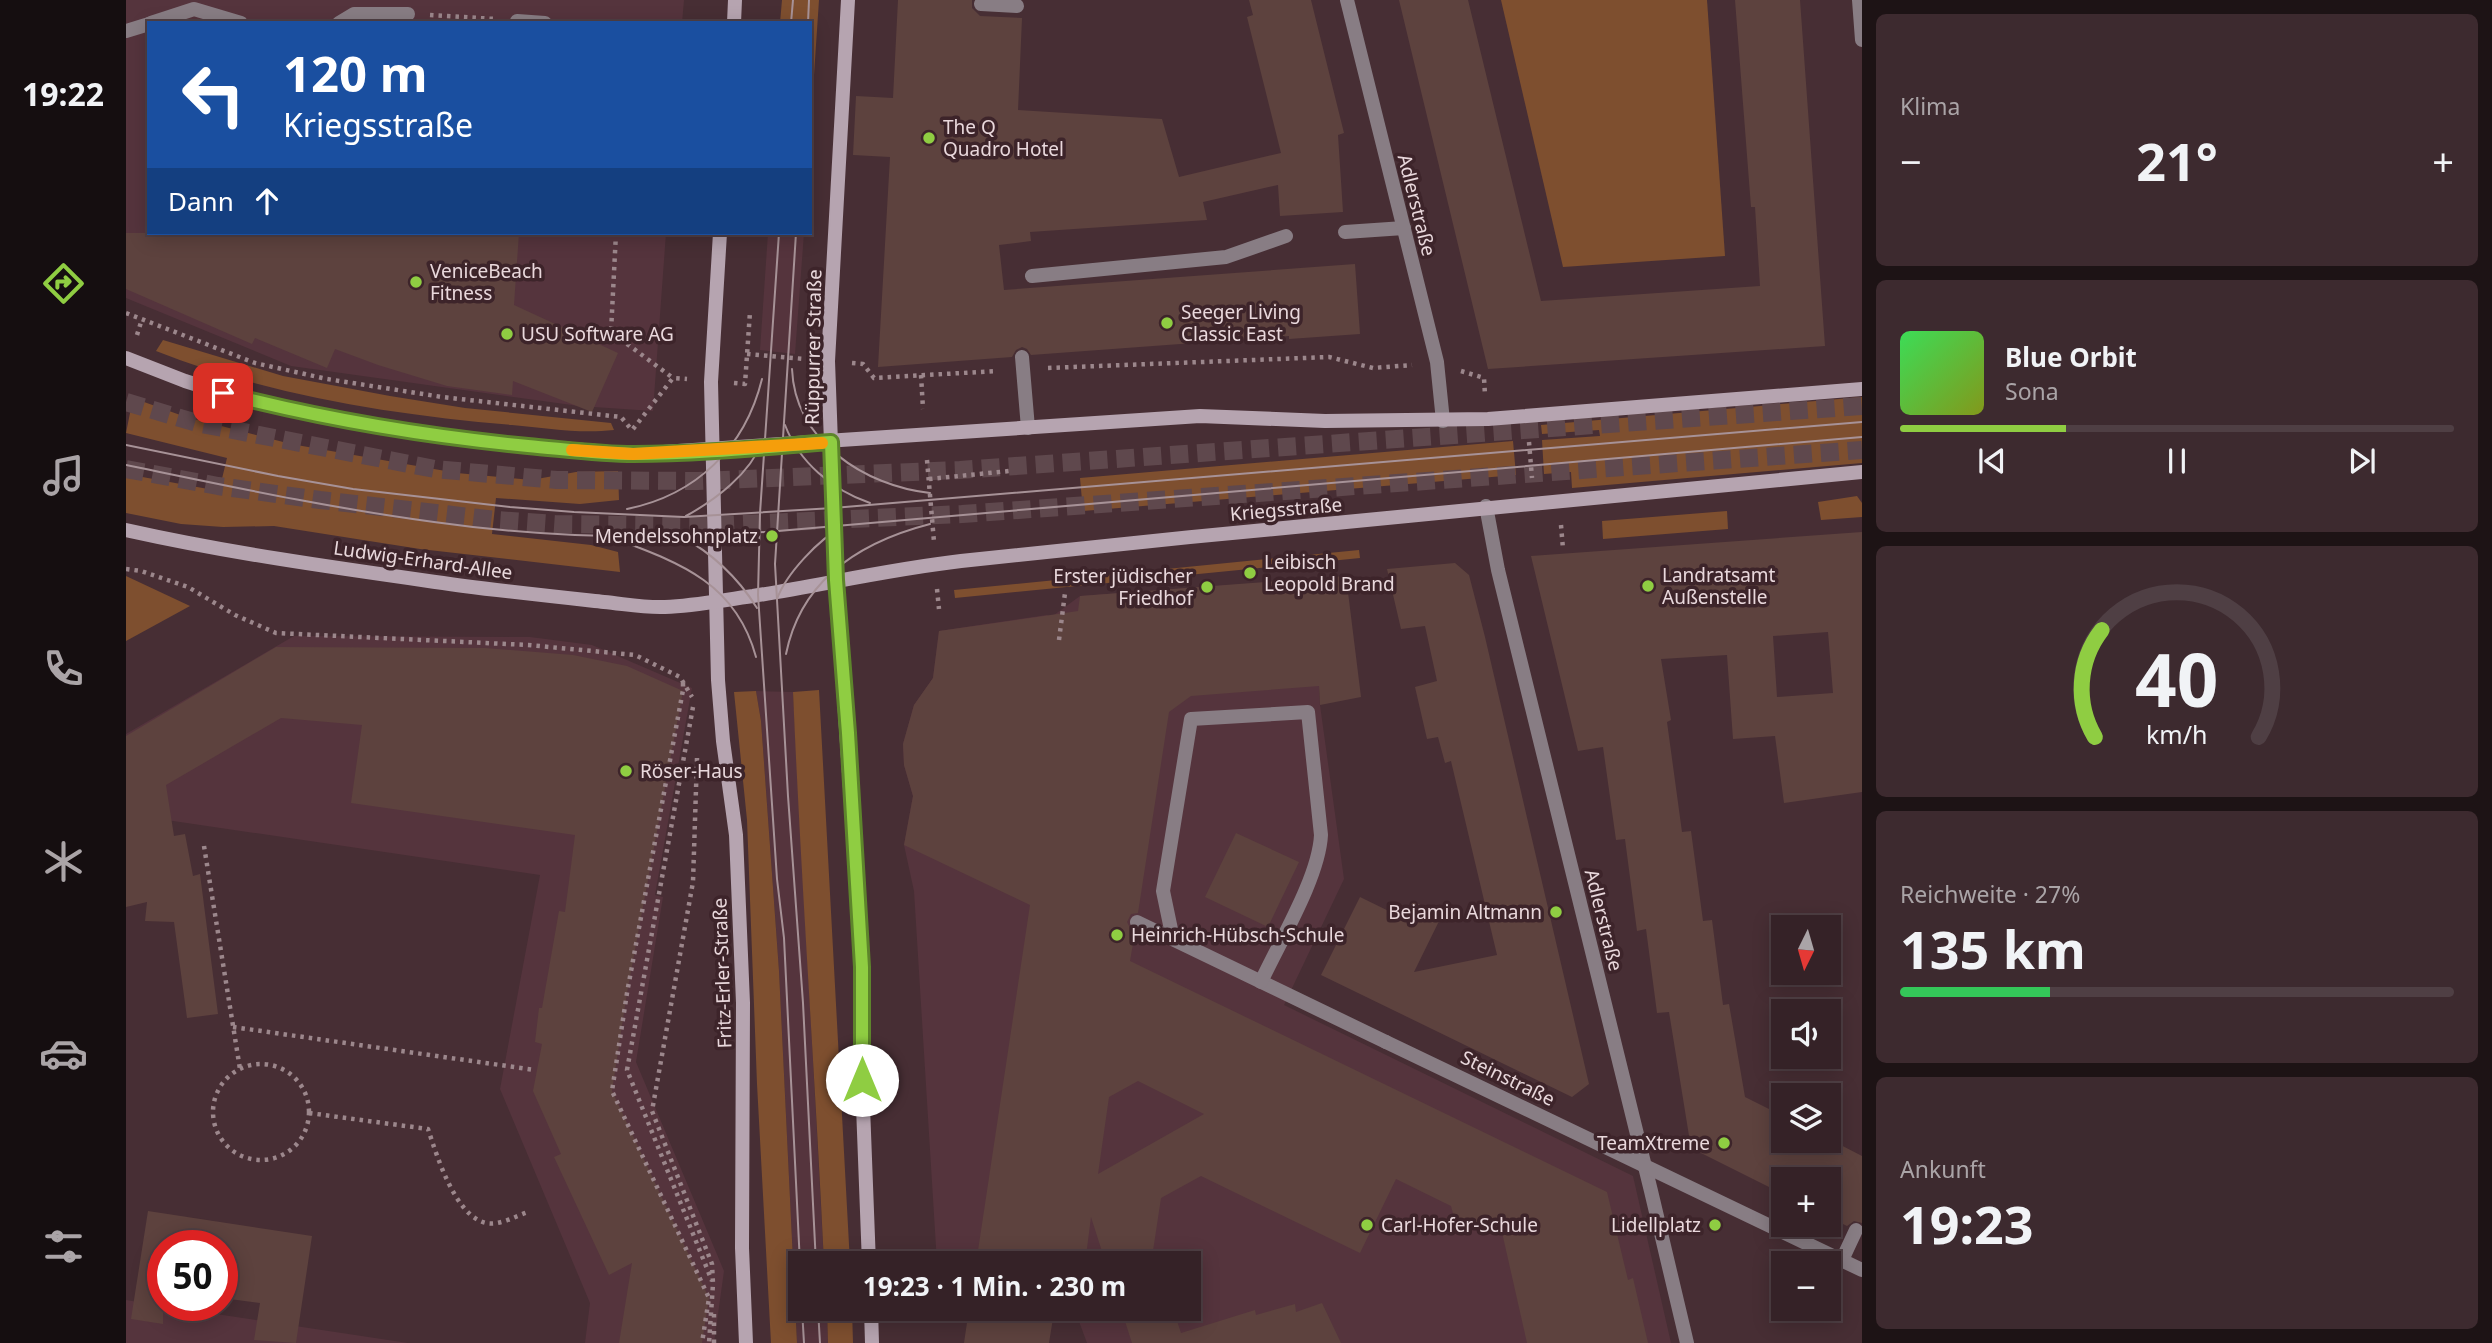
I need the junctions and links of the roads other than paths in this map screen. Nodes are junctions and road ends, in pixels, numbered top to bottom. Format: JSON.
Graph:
{"nodes":[{"id":1,"x":736,"y":0,"type":"edge"},
{"id":2,"x":849,"y":0,"type":"edge"},
{"id":3,"x":1347,"y":0,"type":"edge"},
{"id":4,"x":1859,"y":0,"type":"edge"},
{"id":5,"x":981,"y":4,"type":"dead end"},
{"id":6,"x":1017,"y":6,"type":"dead end"},
{"id":7,"x":408,"y":14,"type":"dead end"},
{"id":8,"x":156,"y":21,"type":"edge"},
{"id":9,"x":234,"y":21,"type":"edge"},
{"id":10,"x":342,"y":21,"type":"edge"},
{"id":11,"x":734,"y":21,"type":"edge"},
{"id":12,"x":147,"y":24,"type":"edge"},
{"id":13,"x":126,"y":31,"type":"edge"},
{"id":14,"x":1862,"y":40,"type":"edge"},
{"id":15,"x":1404,"y":228,"type":"junction"},
{"id":16,"x":1345,"y":232,"type":"dead end"},
{"id":17,"x":720,"y":235,"type":"edge"},
{"id":18,"x":1286,"y":236,"type":"dead end"},
{"id":19,"x":1032,"y":276,"type":"dead end"},
{"id":20,"x":127,"y":359,"type":"edge"},
{"id":21,"x":1022,"y":363,"type":"road end"},
{"id":22,"x":1862,"y":389,"type":"edge"},
{"id":23,"x":1444,"y":421,"type":"junction"},
{"id":24,"x":1028,"y":428,"type":"junction"},
{"id":25,"x":831,"y":442,"type":"junction"},
{"id":26,"x":712,"y":450,"type":"junction"},
{"id":27,"x":1862,"y":472,"type":"edge"},
{"id":28,"x":1486,"y":506,"type":"junction"},
{"id":29,"x":126,"y":530,"type":"edge"},
{"id":30,"x":836,"y":580,"type":"junction"},
{"id":31,"x":716,"y":603,"type":"junction"},
{"id":32,"x":1137,"y":922,"type":"dead end"},
{"id":33,"x":1173,"y":939,"type":"junction"},
{"id":34,"x":1261,"y":982,"type":"junction"},
{"id":35,"x":1644,"y":1165,"type":"junction"},
{"id":36,"x":1856,"y":1230,"type":"dead end"},
{"id":37,"x":869,"y":1251,"type":"edge"},
{"id":38,"x":1842,"y":1260,"type":"junction"},
{"id":39,"x":1862,"y":1270,"type":"edge"},
{"id":40,"x":871,"y":1321,"type":"edge"},
{"id":41,"x":746,"y":1343,"type":"edge"},
{"id":42,"x":872,"y":1343,"type":"edge"},
{"id":43,"x":1686,"y":1343,"type":"edge"}],
"edges":[{"from":1,"to":11,"type":"main road"},
{"from":2,"to":25,"type":"main road","name":"Rüppurrer Straße"},
{"from":3,"to":15,"type":"street","name":"Adlerstraße"},
{"from":4,"to":14,"type":"street"},
{"from":5,"to":6,"type":"street"},
{"from":7,"to":10,"type":"street"},
{"from":8,"to":9,"type":"street"},
{"from":12,"to":13,"type":"street"},
{"from":15,"to":16,"type":"street"},
{"from":15,"to":23,"type":"street","name":"Adlerstraße"},
{"from":17,"to":26,"type":"main road"},
{"from":18,"to":19,"type":"street"},
{"from":20,"to":26,"type":"main road"},
{"from":21,"to":24,"type":"street"},
{"from":22,"to":23,"type":"main road"},
{"from":23,"to":24,"type":"main road"},
{"from":24,"to":25,"type":"main road"},
{"from":25,"to":26,"type":"main road"},
{"from":25,"to":30,"type":"main road"},
{"from":26,"to":31,"type":"main road"},
{"from":27,"to":28,"type":"main road","name":"Kriegsstraße"},
{"from":28,"to":30,"type":"main road","name":"Kriegsstraße"},
{"from":28,"to":35,"type":"street","name":"Adlerstraße"},
{"from":29,"to":31,"type":"main road","name":"Ludwig-Erhard-Allee"},
{"from":30,"to":31,"type":"main road","name":"Kriegsstraße"},
{"from":30,"to":37,"type":"main road"},
{"from":31,"to":41,"type":"main road","name":"Fritz-Erler-Straße"},
{"from":32,"to":33,"type":"street","name":"Steinstraße"},
{"from":33,"to":34,"type":"street","name":"Steinstraße"},
{"from":33,"to":34,"type":"street"},
{"from":34,"to":35,"type":"street","name":"Steinstraße"},
{"from":35,"to":38,"type":"street","name":"Steinstraße"},
{"from":35,"to":43,"type":"street","name":"Adlerstraße"},
{"from":36,"to":38,"type":"street"},
{"from":38,"to":39,"type":"street","name":"Steinstraße"},
{"from":40,"to":42,"type":"main road"}]}
